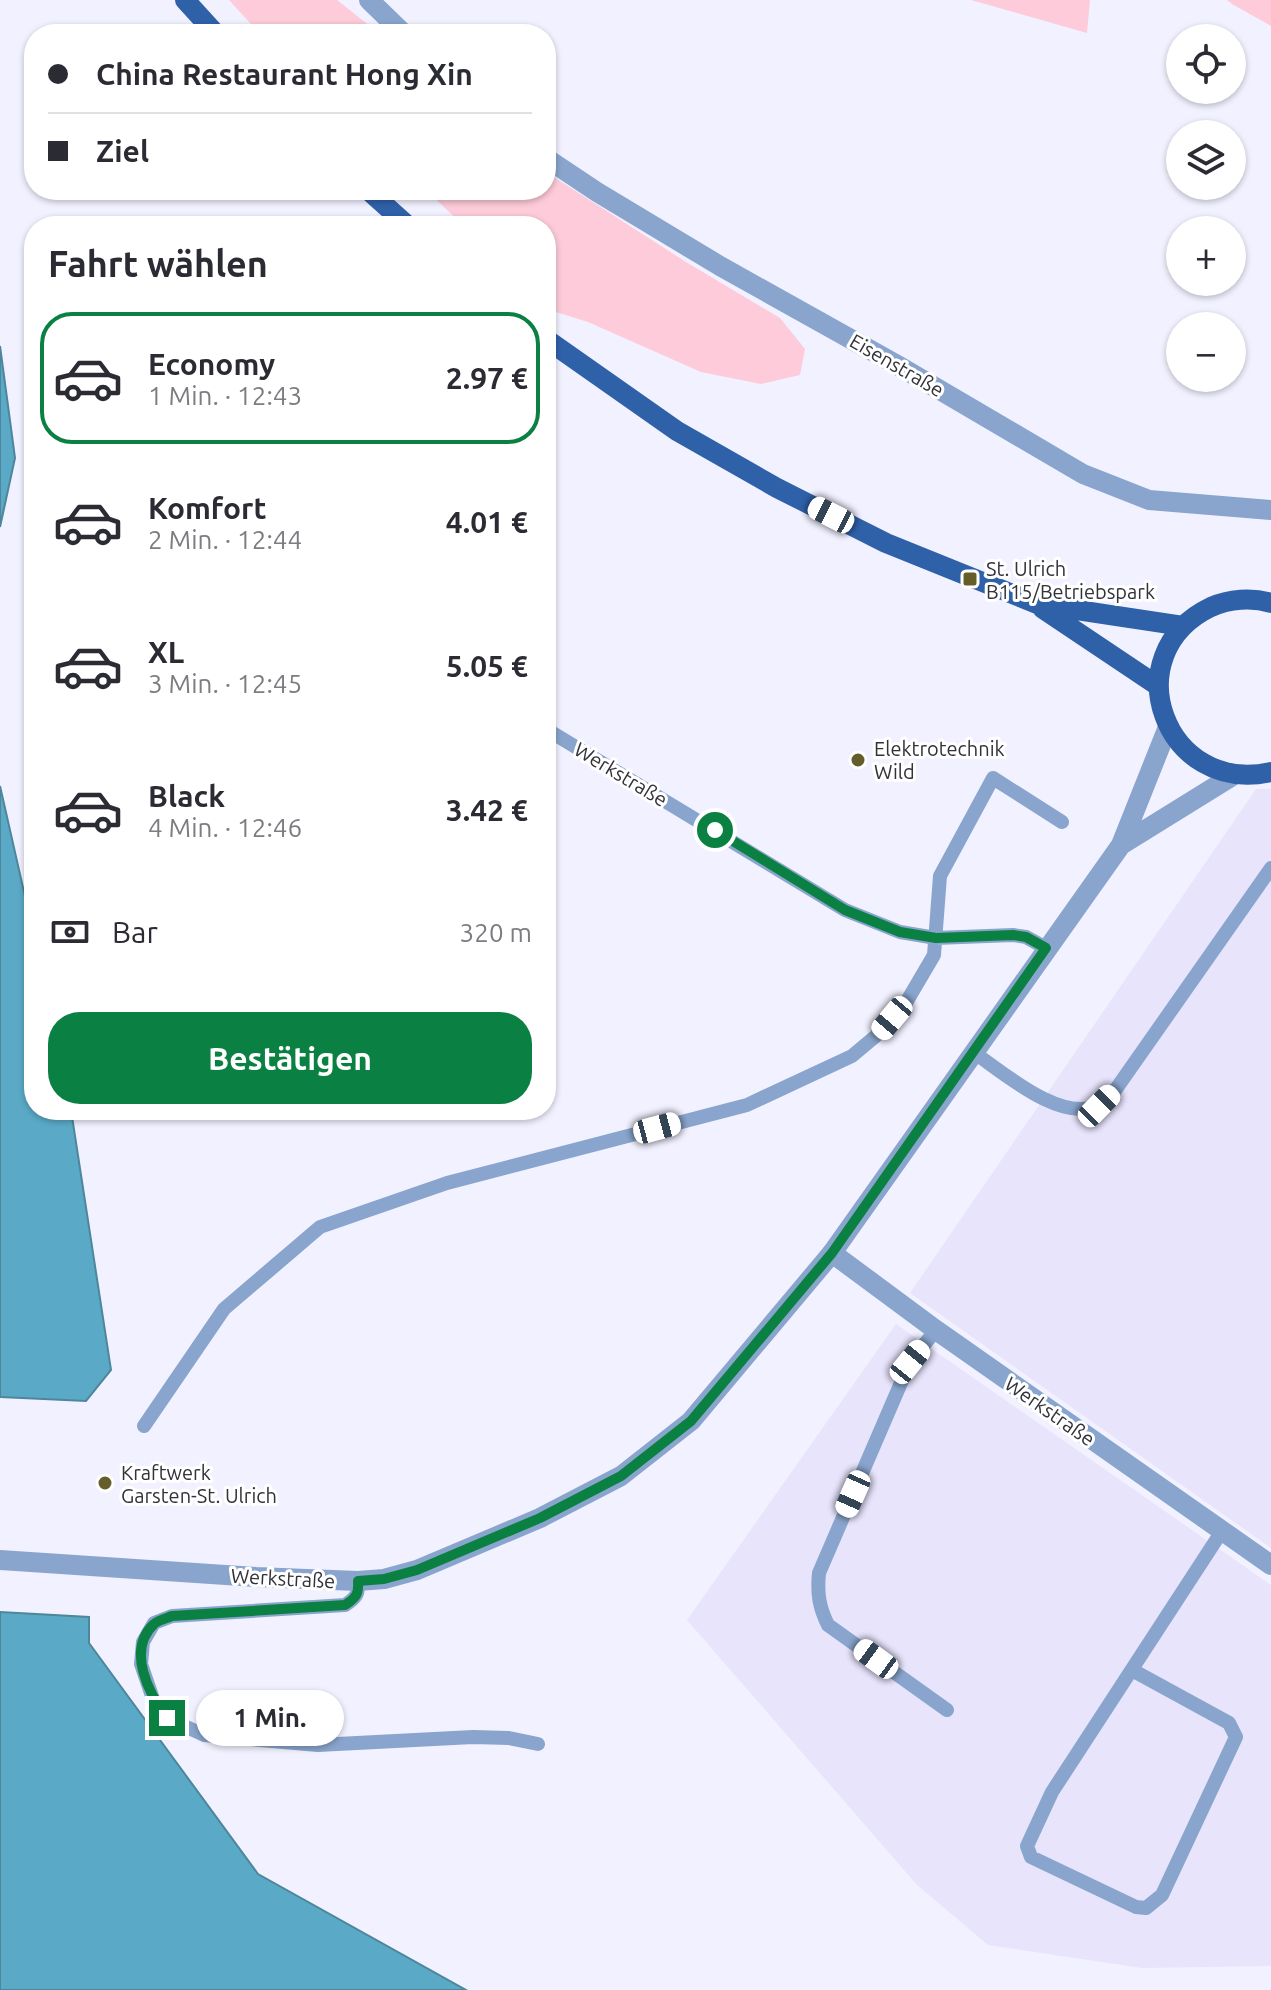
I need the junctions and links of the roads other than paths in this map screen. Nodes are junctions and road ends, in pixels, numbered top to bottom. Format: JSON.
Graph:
{"nodes":[{"id":1,"x":185,"y":0,"type":"edge"},
{"id":2,"x":369,"y":0,"type":"edge"},
{"id":3,"x":207,"y":24,"type":"edge"},
{"id":4,"x":394,"y":24,"type":"edge"},
{"id":5,"x":556,"y":165,"type":"edge"},
{"id":6,"x":379,"y":200,"type":"edge"},
{"id":7,"x":397,"y":216,"type":"edge"},
{"id":8,"x":556,"y":346,"type":"edge"},
{"id":9,"x":1271,"y":510,"type":"edge"},
{"id":10,"x":1271,"y":603,"type":"edge"},
{"id":11,"x":1037,"y":604,"type":"junction"},
{"id":12,"x":1183,"y":626,"type":"junction"},
{"id":13,"x":1158,"y":686,"type":"junction"},
{"id":14,"x":1168,"y":727,"type":"junction"},
{"id":15,"x":556,"y":735,"type":"edge"},
{"id":16,"x":1271,"y":772,"type":"edge"},
{"id":17,"x":1234,"y":775,"type":"junction"},
{"id":18,"x":1062,"y":822,"type":"dead end"},
{"id":19,"x":1121,"y":845,"type":"junction"},
{"id":20,"x":1271,"y":868,"type":"edge"},
{"id":21,"x":936,"y":938,"type":"junction"},
{"id":22,"x":1046,"y":948,"type":"junction"},
{"id":23,"x":973,"y":1052,"type":"junction"},
{"id":24,"x":832,"y":1253,"type":"junction"},
{"id":25,"x":936,"y":1330,"type":"junction"},
{"id":26,"x":144,"y":1426,"type":"dead end"},
{"id":27,"x":1222,"y":1531,"type":"junction"},
{"id":28,"x":0,"y":1560,"type":"edge"},
{"id":29,"x":1271,"y":1565,"type":"edge"},
{"id":30,"x":358,"y":1581,"type":"junction"},
{"id":31,"x":1132,"y":1670,"type":"junction"},
{"id":32,"x":947,"y":1710,"type":"dead end"},
{"id":33,"x":538,"y":1744,"type":"dead end"}],
"edges":[{"from":1,"to":3,"type":"main road"},
{"from":2,"to":4,"type":"street"},
{"from":5,"to":9,"type":"street","name":"Eisenstraße"},
{"from":6,"to":7,"type":"main road"},
{"from":8,"to":11,"type":"main road"},
{"from":10,"to":12,"type":"main road"},
{"from":11,"to":12,"type":"main road"},
{"from":11,"to":13,"type":"main road"},
{"from":12,"to":13,"type":"main road"},
{"from":13,"to":14,"type":"main road"},
{"from":14,"to":17,"type":"main road"},
{"from":14,"to":19,"type":"street","name":"Werkstraße"},
{"from":15,"to":21,"type":"lane","name":"Werkstraße"},
{"from":16,"to":17,"type":"main road"},
{"from":17,"to":19,"type":"street","name":"Werkstraße"},
{"from":18,"to":21,"type":"lane"},
{"from":19,"to":22,"type":"street","name":"Werkstraße"},
{"from":20,"to":23,"type":"lane"},
{"from":21,"to":22,"type":"lane","name":"Werkstraße"},
{"from":21,"to":26,"type":"lane"},
{"from":22,"to":23,"type":"street","name":"Werkstraße"},
{"from":23,"to":24,"type":"street","name":"Werkstraße"},
{"from":24,"to":25,"type":"street","name":"Werkstraße"},
{"from":24,"to":30,"type":"street","name":"Werkstraße"},
{"from":25,"to":27,"type":"street","name":"Werkstraße"},
{"from":25,"to":32,"type":"lane"},
{"from":27,"to":29,"type":"street","name":"Werkstraße"},
{"from":27,"to":31,"type":"lane"},
{"from":28,"to":30,"type":"street","name":"Werkstraße"},
{"from":30,"to":33,"type":"lane"},
{"from":31,"to":31,"type":"lane"}]}
